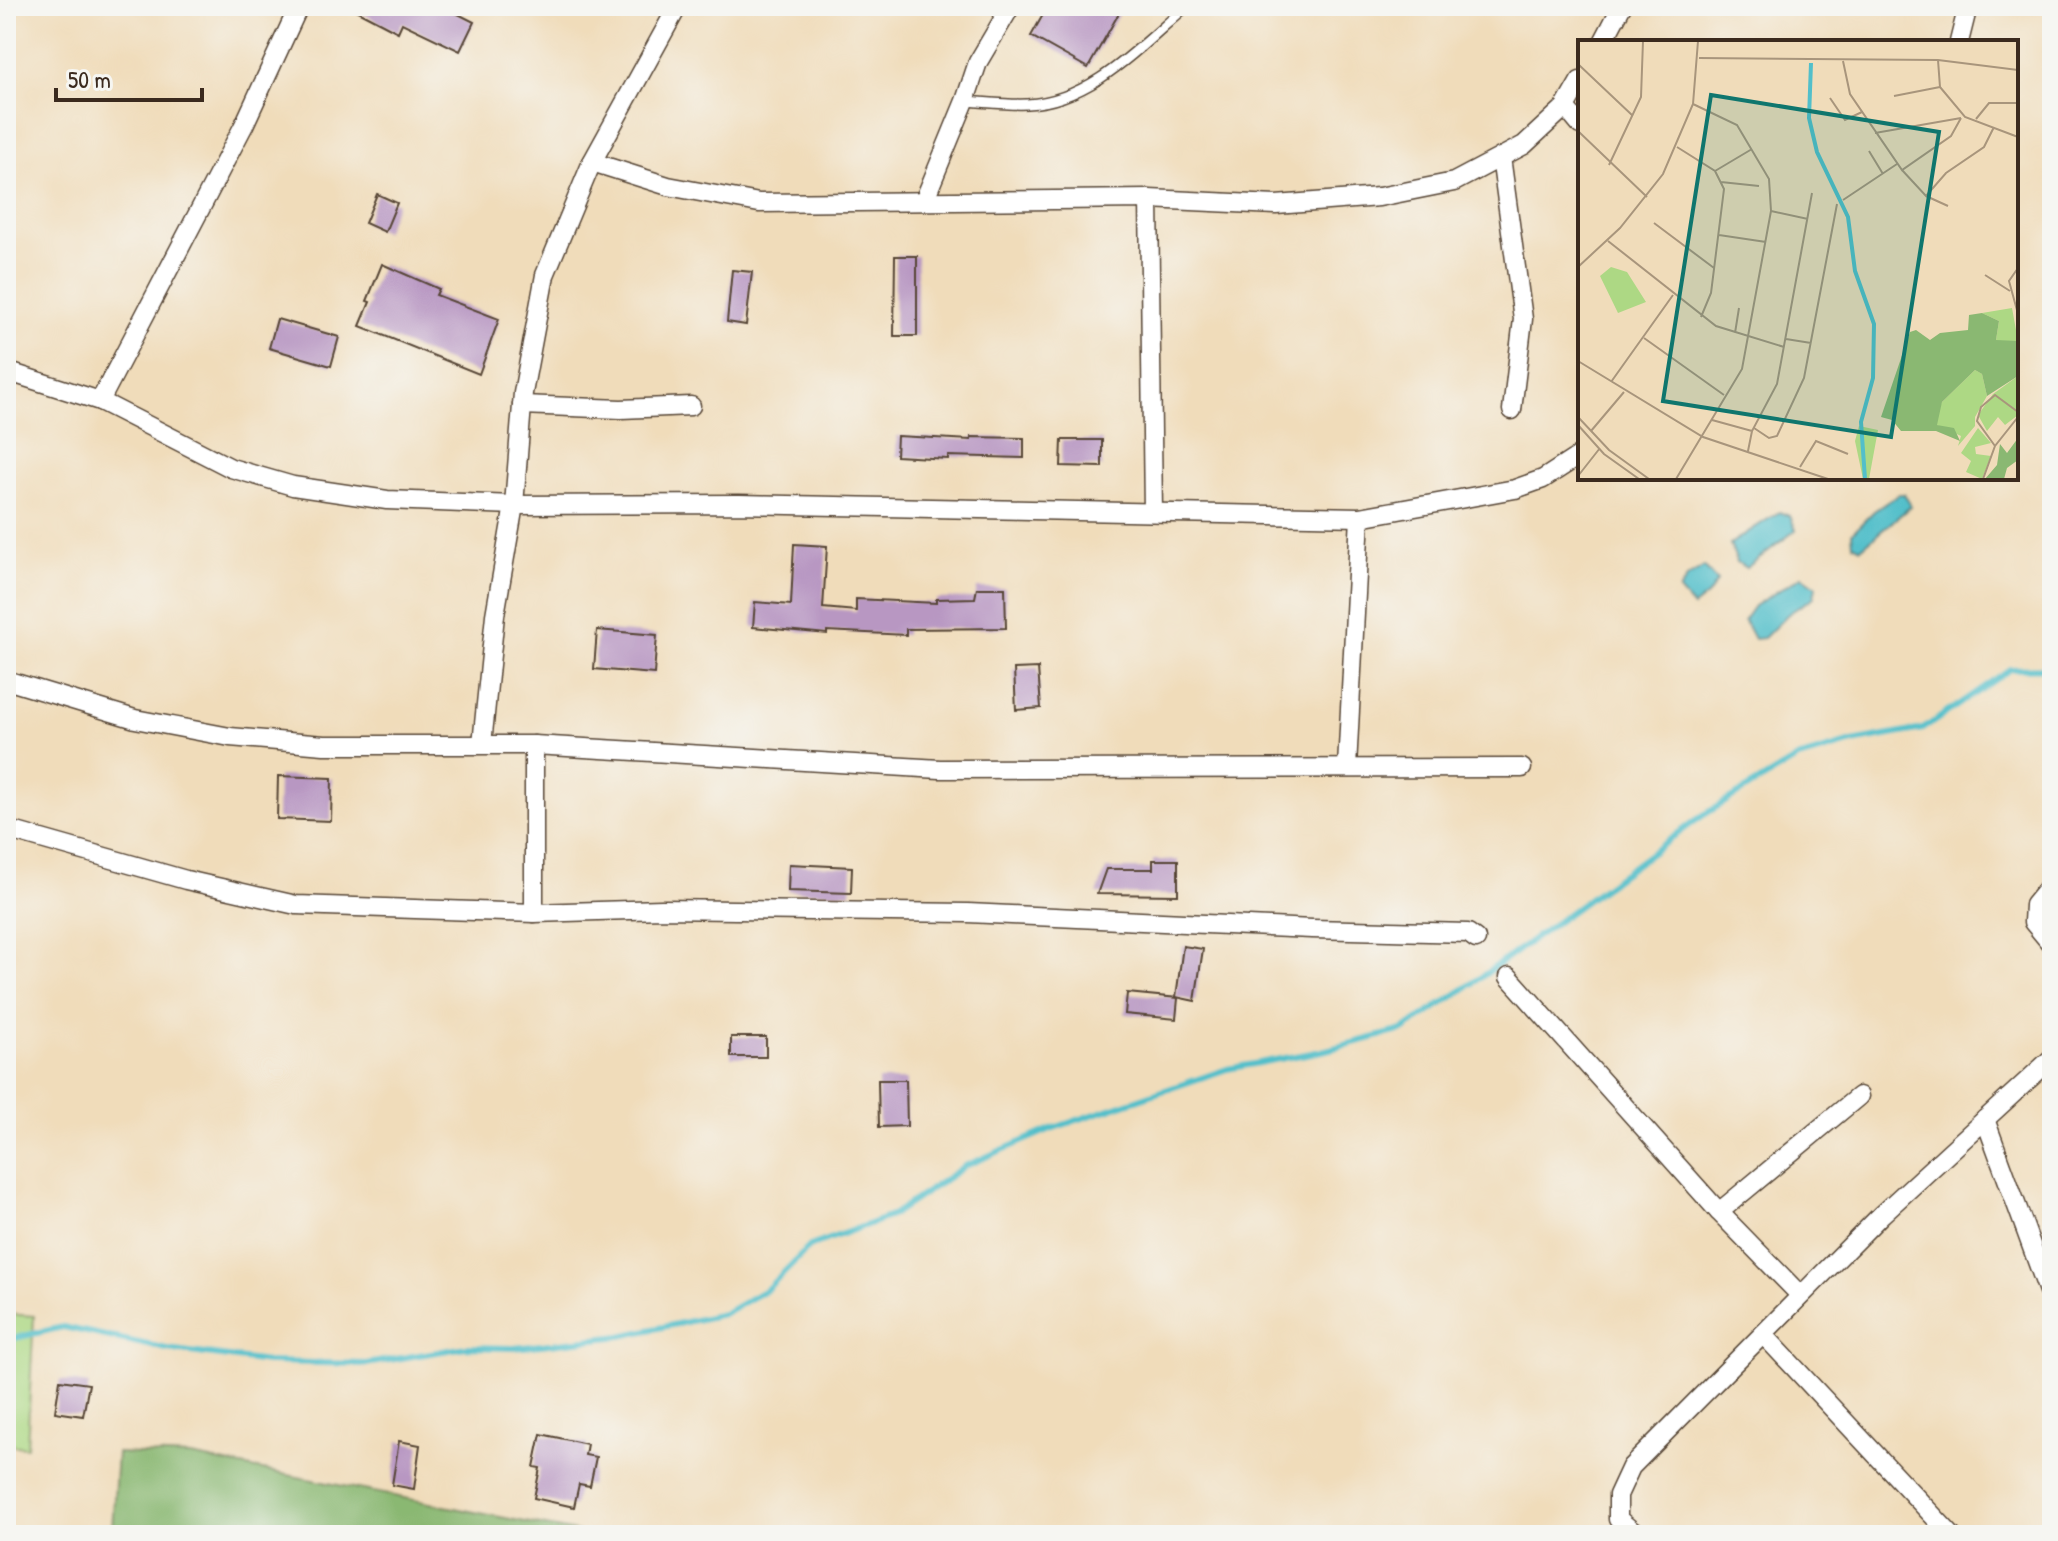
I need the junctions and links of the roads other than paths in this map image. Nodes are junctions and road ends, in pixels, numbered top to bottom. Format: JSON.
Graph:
{"nodes":[{"id":1,"x":299,"y":6,"type":"edge"},
{"id":2,"x":678,"y":6,"type":"edge"},
{"id":3,"x":1011,"y":6,"type":"edge"},
{"id":4,"x":1187,"y":6,"type":"edge"},
{"id":5,"x":1622,"y":6,"type":"edge"},
{"id":6,"x":1968,"y":6,"type":"edge"},
{"id":7,"x":1604,"y":40,"type":"edge"},
{"id":8,"x":1960,"y":40,"type":"edge"},
{"id":9,"x":1578,"y":84,"type":"edge"},
{"id":10,"x":965,"y":101,"type":"junction"},
{"id":11,"x":1565,"y":107,"type":"junction"},
{"id":12,"x":1578,"y":123,"type":"edge"},
{"id":13,"x":1501,"y":157,"type":"junction"},
{"id":14,"x":592,"y":162,"type":"junction"},
{"id":15,"x":1149,"y":199,"type":"junction"},
{"id":16,"x":924,"y":201,"type":"junction"},
{"id":17,"x":6,"y":371,"type":"edge"},
{"id":18,"x":100,"y":401,"type":"junction"},
{"id":19,"x":522,"y":405,"type":"junction"},
{"id":20,"x":691,"y":406,"type":"dead end"},
{"id":21,"x":1512,"y":410,"type":"dead end"},
{"id":22,"x":1578,"y":456,"type":"edge"},
{"id":23,"x":514,"y":505,"type":"junction"},
{"id":24,"x":1153,"y":512,"type":"junction"},
{"id":25,"x":1360,"y":517,"type":"junction"},
{"id":26,"x":6,"y":680,"type":"edge"},
{"id":27,"x":482,"y":744,"type":"junction"},
{"id":28,"x":534,"y":745,"type":"junction"},
{"id":29,"x":1347,"y":767,"type":"junction"},
{"id":30,"x":1522,"y":768,"type":"dead end"},
{"id":31,"x":6,"y":829,"type":"edge"},
{"id":32,"x":2052,"y":883,"type":"edge"},
{"id":33,"x":534,"y":913,"type":"junction"},
{"id":34,"x":1476,"y":939,"type":"dead end"},
{"id":35,"x":2052,"y":945,"type":"edge"},
{"id":36,"x":1509,"y":977,"type":"dead end"},
{"id":37,"x":2052,"y":1058,"type":"edge"},
{"id":38,"x":1859,"y":1096,"type":"dead end"},
{"id":39,"x":1985,"y":1119,"type":"junction"},
{"id":40,"x":1719,"y":1212,"type":"junction"},
{"id":41,"x":1800,"y":1295,"type":"junction"},
{"id":42,"x":2052,"y":1302,"type":"edge"},
{"id":43,"x":1763,"y":1334,"type":"junction"},
{"id":44,"x":1614,"y":1527,"type":"edge"},
{"id":45,"x":1637,"y":1535,"type":"edge"},
{"id":46,"x":1951,"y":1535,"type":"edge"}],
"edges":[{"from":1,"to":18,"type":"street"},
{"from":2,"to":14,"type":"street"},
{"from":3,"to":10,"type":"street"},
{"from":4,"to":10,"type":"lane"},
{"from":5,"to":7,"type":"street"},
{"from":6,"to":8,"type":"street"},
{"from":9,"to":11,"type":"street"},
{"from":10,"to":16,"type":"street"},
{"from":11,"to":12,"type":"street"},
{"from":11,"to":13,"type":"street"},
{"from":13,"to":15,"type":"street"},
{"from":13,"to":21,"type":"street"},
{"from":14,"to":16,"type":"street"},
{"from":14,"to":19,"type":"street"},
{"from":15,"to":16,"type":"street"},
{"from":15,"to":24,"type":"street"},
{"from":17,"to":18,"type":"street"},
{"from":18,"to":23,"type":"street"},
{"from":19,"to":20,"type":"street"},
{"from":19,"to":23,"type":"street"},
{"from":22,"to":25,"type":"street"},
{"from":23,"to":24,"type":"street"},
{"from":23,"to":27,"type":"street"},
{"from":24,"to":25,"type":"street"},
{"from":25,"to":29,"type":"street"},
{"from":26,"to":27,"type":"street"},
{"from":27,"to":28,"type":"street"},
{"from":28,"to":29,"type":"street"},
{"from":28,"to":33,"type":"street"},
{"from":29,"to":30,"type":"street"},
{"from":31,"to":33,"type":"street"},
{"from":32,"to":35,"type":"street"},
{"from":33,"to":34,"type":"street"},
{"from":36,"to":40,"type":"street"},
{"from":37,"to":39,"type":"street"},
{"from":38,"to":40,"type":"street"},
{"from":39,"to":41,"type":"street"},
{"from":39,"to":42,"type":"street"},
{"from":40,"to":41,"type":"street"},
{"from":41,"to":43,"type":"street"},
{"from":43,"to":44,"type":"street"},
{"from":43,"to":46,"type":"street"},
{"from":44,"to":45,"type":"street"}]}
